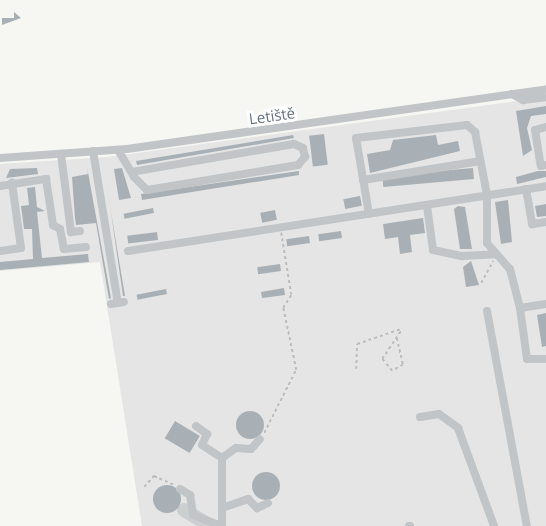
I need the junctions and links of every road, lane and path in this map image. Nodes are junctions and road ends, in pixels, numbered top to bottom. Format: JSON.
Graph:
{"nodes":[{"id":1,"x":546,"y":88,"type":"edge"},
{"id":2,"x":512,"y":94,"type":"junction"},
{"id":3,"x":546,"y":96,"type":"edge"},
{"id":4,"x":546,"y":127,"type":"edge"},
{"id":5,"x":118,"y":150,"type":"junction"},
{"id":6,"x":93,"y":151,"type":"junction"},
{"id":7,"x":61,"y":154,"type":"junction"},
{"id":8,"x":0,"y":158,"type":"edge"},
{"id":9,"x":480,"y":161,"type":"junction"},
{"id":10,"x":546,"y":165,"type":"edge"},
{"id":11,"x":132,"y":172,"type":"junction"},
{"id":12,"x":363,"y":180,"type":"junction"},
{"id":13,"x":12,"y":183,"type":"junction"},
{"id":14,"x":0,"y":186,"type":"edge"},
{"id":15,"x":546,"y":186,"type":"edge"},
{"id":16,"x":526,"y":189,"type":"junction"},
{"id":17,"x":487,"y":199,"type":"junction"},
{"id":18,"x":427,"y":206,"type":"junction"},
{"id":19,"x":369,"y":214,"type":"junction"},
{"id":20,"x":546,"y":222,"type":"edge"},
{"id":21,"x":280,"y":229,"type":"junction"},
{"id":22,"x":80,"y":231,"type":"dead end"},
{"id":23,"x":86,"y":247,"type":"dead end"},
{"id":24,"x":0,"y":251,"type":"edge"},
{"id":25,"x":128,"y":251,"type":"dead end"},
{"id":26,"x":494,"y":254,"type":"junction"},
{"id":27,"x":482,"y":283,"type":"dead end"},
{"id":28,"x":118,"y":303,"type":"dead end"},
{"id":29,"x":546,"y":304,"type":"edge"},
{"id":30,"x":520,"y":308,"type":"junction"},
{"id":31,"x":487,"y":311,"type":"dead end"},
{"id":32,"x":397,"y":338,"type":"junction"},
{"id":33,"x":546,"y":359,"type":"edge"},
{"id":34,"x":356,"y":369,"type":"dead end"},
{"id":35,"x":420,"y":417,"type":"dead end"},
{"id":36,"x":196,"y":426,"type":"dead end"},
{"id":37,"x":260,"y":439,"type":"joint"},
{"id":38,"x":222,"y":458,"type":"junction"},
{"id":39,"x":144,"y":487,"type":"dead end"},
{"id":40,"x":180,"y":489,"type":"joint"},
{"id":41,"x":268,"y":503,"type":"dead end"},
{"id":42,"x":222,"y":508,"type":"junction"},
{"id":43,"x":222,"y":526,"type":"edge"},
{"id":44,"x":494,"y":526,"type":"edge"},
{"id":45,"x":527,"y":526,"type":"edge"}],
"edges":[{"from":1,"to":2,"type":"street","name":"Letiště"},
{"from":2,"to":3,"type":"street"},
{"from":2,"to":5,"type":"street","name":"Letiště"},
{"from":4,"to":10,"type":"street"},
{"from":5,"to":6,"type":"street","name":"Letiště"},
{"from":5,"to":11,"type":"street"},
{"from":6,"to":7,"type":"street","name":"Letiště"},
{"from":6,"to":28,"type":"street"},
{"from":7,"to":8,"type":"street","name":"Letiště"},
{"from":7,"to":22,"type":"street"},
{"from":9,"to":12,"type":"street"},
{"from":9,"to":12,"type":"street"},
{"from":9,"to":17,"type":"street"},
{"from":11,"to":11,"type":"street"},
{"from":12,"to":19,"type":"street"},
{"from":13,"to":14,"type":"street"},
{"from":13,"to":23,"type":"street"},
{"from":13,"to":24,"type":"street"},
{"from":15,"to":16,"type":"street"},
{"from":16,"to":17,"type":"street"},
{"from":16,"to":20,"type":"street"},
{"from":17,"to":18,"type":"street"},
{"from":17,"to":26,"type":"street"},
{"from":18,"to":19,"type":"street"},
{"from":18,"to":26,"type":"street"},
{"from":19,"to":21,"type":"street"},
{"from":21,"to":25,"type":"street"},
{"from":21,"to":37,"type":"path"},
{"from":26,"to":27,"type":"path"},
{"from":26,"to":30,"type":"street"},
{"from":29,"to":30,"type":"street"},
{"from":30,"to":33,"type":"street"},
{"from":31,"to":45,"type":"street"},
{"from":32,"to":32,"type":"path"},
{"from":32,"to":34,"type":"path"},
{"from":35,"to":44,"type":"street"},
{"from":36,"to":38,"type":"street"},
{"from":37,"to":38,"type":"street"},
{"from":38,"to":42,"type":"street"},
{"from":39,"to":40,"type":"path"},
{"from":40,"to":43,"type":"street"},
{"from":41,"to":42,"type":"street"},
{"from":42,"to":43,"type":"street"}]}
